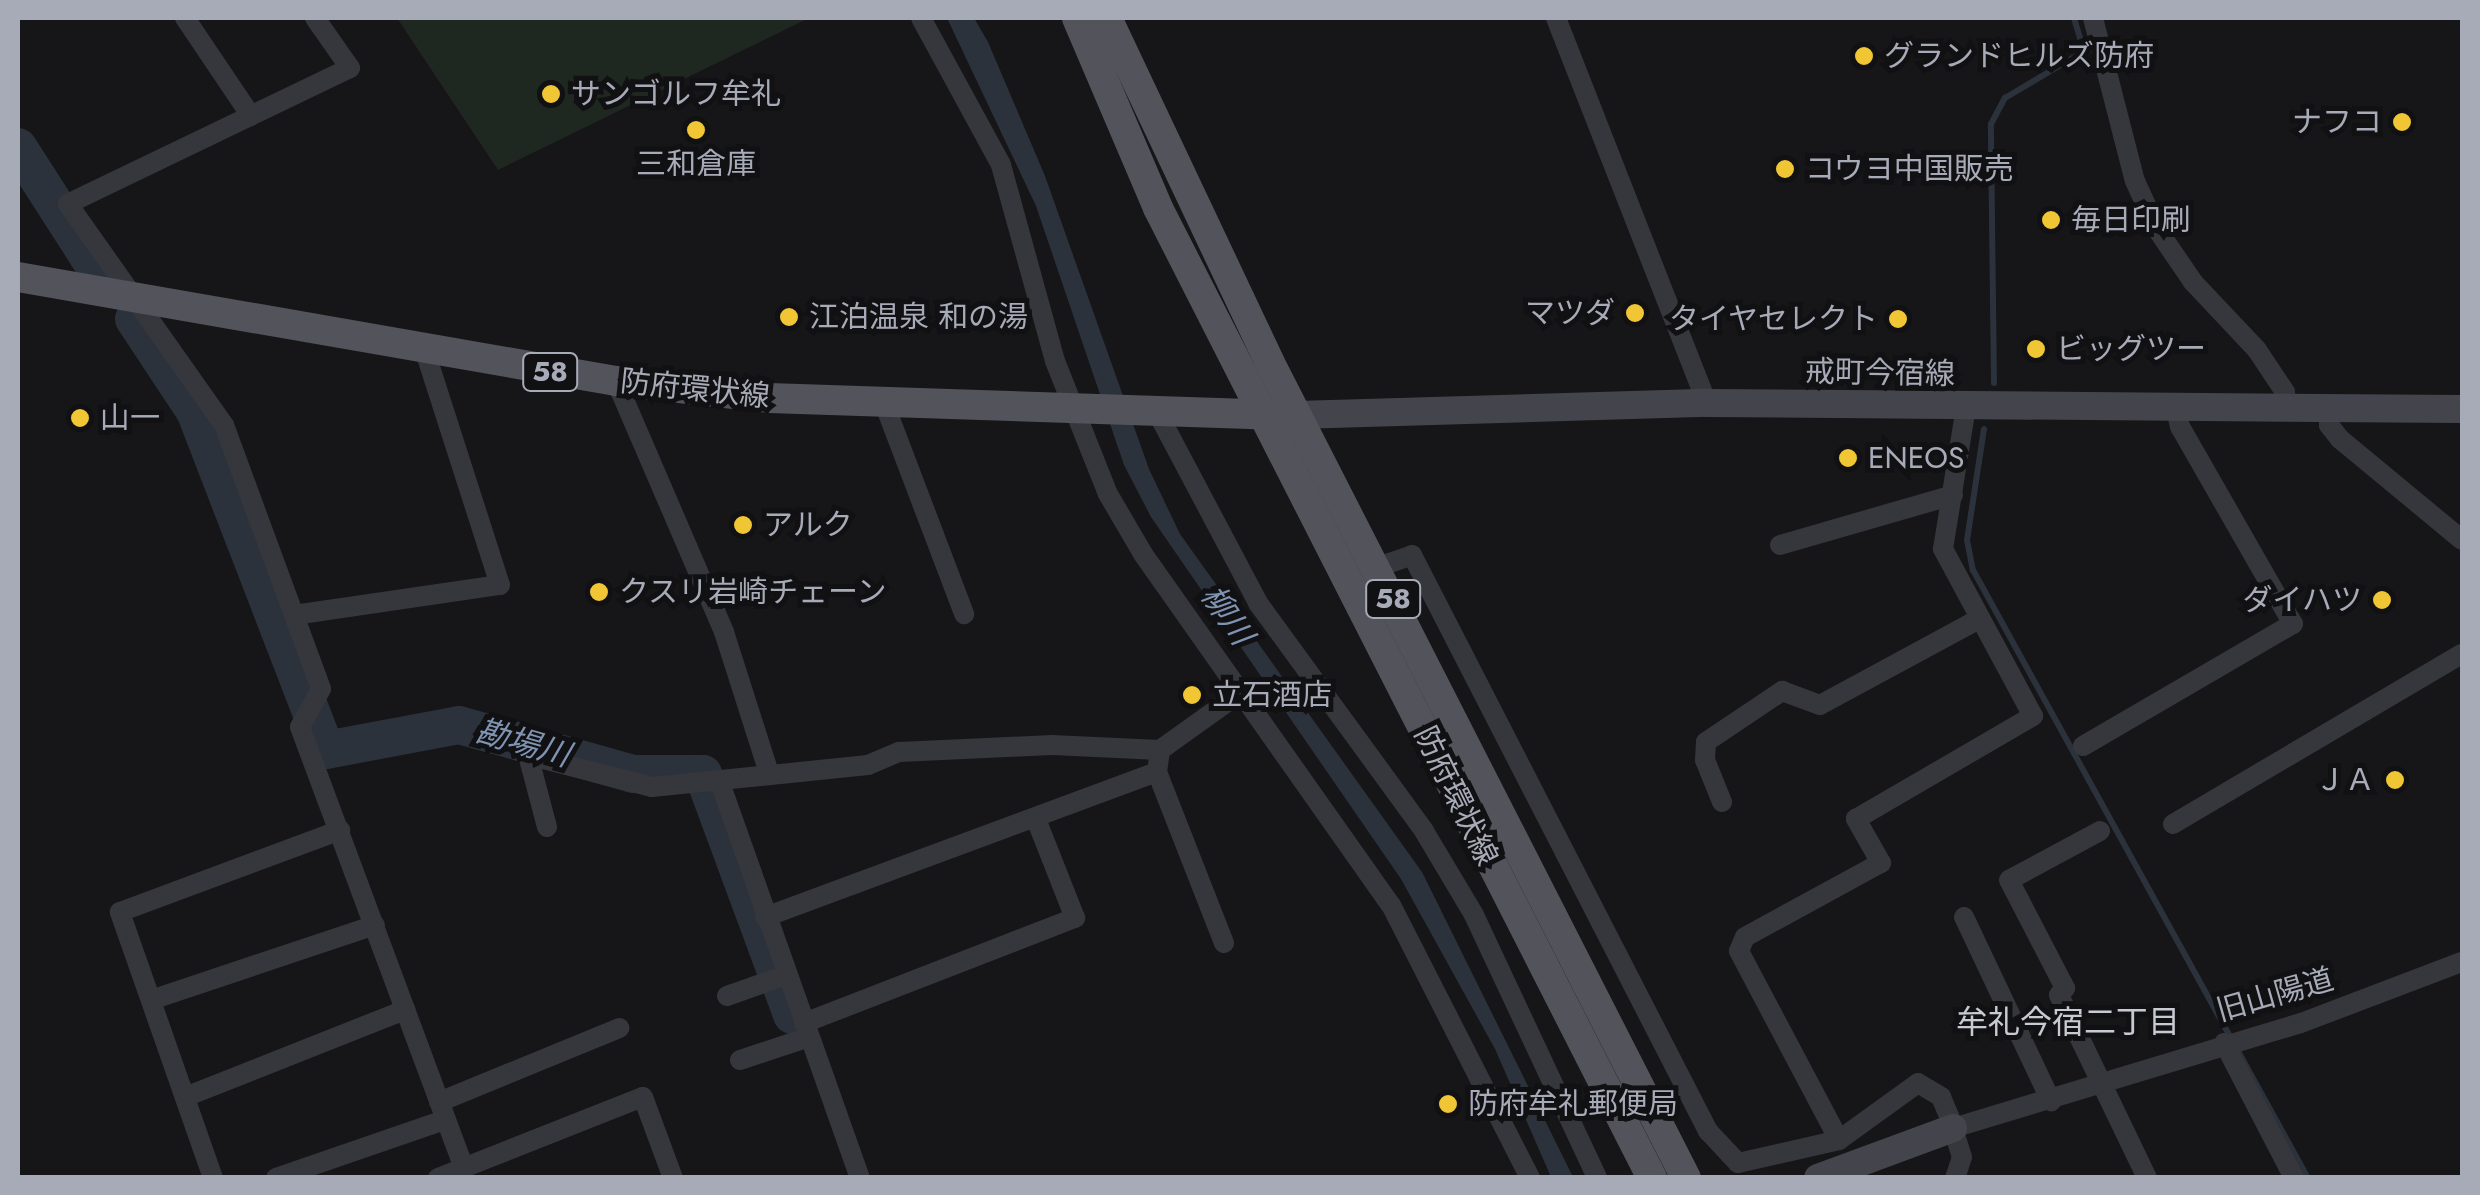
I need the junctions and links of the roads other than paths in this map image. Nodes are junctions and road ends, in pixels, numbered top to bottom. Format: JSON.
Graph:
{"nodes":[{"id":1,"x":185,"y":18,"type":"edge"},
{"id":2,"x":315,"y":18,"type":"edge"},
{"id":3,"x":921,"y":18,"type":"edge"},
{"id":4,"x":1076,"y":18,"type":"edge"},
{"id":5,"x":1107,"y":18,"type":"edge"},
{"id":6,"x":1556,"y":18,"type":"edge"},
{"id":7,"x":2093,"y":18,"type":"edge"},
{"id":8,"x":251,"y":116,"type":"junction"},
{"id":9,"x":18,"y":276,"type":"edge"},
{"id":10,"x":133,"y":297,"type":"junction"},
{"id":11,"x":425,"y":351,"type":"junction"},
{"id":12,"x":616,"y":381,"type":"junction"},
{"id":13,"x":884,"y":403,"type":"junction"},
{"id":14,"x":1707,"y":403,"type":"junction"},
{"id":15,"x":1966,"y":406,"type":"junction"},
{"id":16,"x":2176,"y":408,"type":"junction"},
{"id":17,"x":2286,"y":408,"type":"junction"},
{"id":18,"x":2330,"y":408,"type":"junction"},
{"id":19,"x":1081,"y":409,"type":"junction"},
{"id":20,"x":2462,"y":409,"type":"edge"},
{"id":21,"x":1148,"y":410,"type":"junction"},
{"id":22,"x":1261,"y":414,"type":"junction"},
{"id":23,"x":1297,"y":416,"type":"junction"},
{"id":24,"x":1953,"y":495,"type":"junction"},
{"id":25,"x":2462,"y":542,"type":"edge"},
{"id":26,"x":1780,"y":544,"type":"dead end"},
{"id":27,"x":1378,"y":567,"type":"junction"},
{"id":28,"x":964,"y":614,"type":"dead end"},
{"id":29,"x":294,"y":615,"type":"junction"},
{"id":30,"x":1979,"y":619,"type":"junction"},
{"id":31,"x":2462,"y":654,"type":"edge"},
{"id":32,"x":1241,"y":692,"type":"junction"},
{"id":33,"x":2083,"y":746,"type":"dead end"},
{"id":34,"x":1160,"y":750,"type":"junction"},
{"id":35,"x":768,"y":770,"type":"junction"},
{"id":36,"x":1157,"y":772,"type":"junction"},
{"id":37,"x":720,"y":780,"type":"junction"},
{"id":38,"x":1722,"y":802,"type":"dead end"},
{"id":39,"x":1036,"y":819,"type":"junction"},
{"id":40,"x":2173,"y":824,"type":"dead end"},
{"id":41,"x":548,"y":827,"type":"dead end"},
{"id":42,"x":340,"y":830,"type":"junction"},
{"id":43,"x":2100,"y":830,"type":"dead end"},
{"id":44,"x":764,"y":917,"type":"junction"},
{"id":45,"x":1964,"y":917,"type":"dead end"},
{"id":46,"x":375,"y":925,"type":"junction"},
{"id":47,"x":1224,"y":942,"type":"dead end"},
{"id":48,"x":2462,"y":962,"type":"edge"},
{"id":49,"x":786,"y":975,"type":"junction"},
{"id":50,"x":727,"y":996,"type":"dead end"},
{"id":51,"x":152,"y":1000,"type":"junction"},
{"id":52,"x":405,"y":1010,"type":"junction"},
{"id":53,"x":619,"y":1028,"type":"dead end"},
{"id":54,"x":806,"y":1030,"type":"junction"},
{"id":55,"x":2224,"y":1043,"type":"junction"},
{"id":56,"x":740,"y":1060,"type":"dead end"},
{"id":57,"x":2106,"y":1082,"type":"junction"},
{"id":58,"x":185,"y":1097,"type":"junction"},
{"id":59,"x":2051,"y":1101,"type":"junction"},
{"id":60,"x":441,"y":1111,"type":"junction"},
{"id":61,"x":1954,"y":1128,"type":"junction"},
{"id":62,"x":1840,"y":1140,"type":"junction"},
{"id":63,"x":479,"y":1169,"type":"edge"},
{"id":64,"x":213,"y":1178,"type":"edge"},
{"id":65,"x":276,"y":1178,"type":"edge"},
{"id":66,"x":438,"y":1178,"type":"edge"},
{"id":67,"x":673,"y":1178,"type":"edge"},
{"id":68,"x":860,"y":1178,"type":"edge"},
{"id":69,"x":1530,"y":1178,"type":"edge"},
{"id":70,"x":1598,"y":1178,"type":"edge"},
{"id":71,"x":1652,"y":1178,"type":"edge"},
{"id":72,"x":1686,"y":1178,"type":"edge"},
{"id":73,"x":1818,"y":1178,"type":"edge"},
{"id":74,"x":1955,"y":1178,"type":"edge"},
{"id":75,"x":2148,"y":1178,"type":"edge"},
{"id":76,"x":2294,"y":1178,"type":"edge"}],
"edges":[{"from":1,"to":8,"type":"street"},
{"from":2,"to":8,"type":"street"},
{"from":3,"to":19,"type":"street"},
{"from":4,"to":22,"type":"main road","name":"防府環状線","number":"58"},
{"from":5,"to":23,"type":"main road","name":"防府環状線","number":"58"},
{"from":6,"to":14,"type":"street"},
{"from":7,"to":17,"type":"street"},
{"from":8,"to":10,"type":"street"},
{"from":9,"to":10,"type":"main road","name":"防府環状線","number":"58"},
{"from":10,"to":11,"type":"main road","name":"防府環状線","number":"58"},
{"from":10,"to":29,"type":"street"},
{"from":11,"to":12,"type":"main road","name":"防府環状線","number":"58"},
{"from":11,"to":29,"type":"street"},
{"from":12,"to":13,"type":"main road","name":"防府環状線","number":"58"},
{"from":12,"to":35,"type":"street"},
{"from":13,"to":19,"type":"main road","name":"防府環状線","number":"58"},
{"from":13,"to":28,"type":"street"},
{"from":14,"to":15,"type":"street","name":"戒町今宿線"},
{"from":14,"to":23,"type":"street","name":"戒町今宿線"},
{"from":15,"to":16,"type":"street","name":"戒町今宿線"},
{"from":15,"to":24,"type":"street"},
{"from":16,"to":17,"type":"street","name":"戒町今宿線"},
{"from":16,"to":33,"type":"street"},
{"from":17,"to":18,"type":"street","name":"戒町今宿線"},
{"from":18,"to":20,"type":"street","name":"戒町今宿線"},
{"from":18,"to":25,"type":"street"},
{"from":19,"to":21,"type":"main road","name":"防府環状線","number":"58"},
{"from":19,"to":32,"type":"street"},
{"from":21,"to":22,"type":"main road","name":"防府環状線","number":"58"},
{"from":21,"to":70,"type":"street"},
{"from":22,"to":23,"type":"main road","name":"防府環状線","number":"58"},
{"from":22,"to":71,"type":"main road","name":"防府環状線","number":"58"},
{"from":23,"to":27,"type":"main road","name":"防府環状線","number":"58"},
{"from":24,"to":26,"type":"street"},
{"from":24,"to":30,"type":"street"},
{"from":27,"to":62,"type":"street"},
{"from":27,"to":72,"type":"main road","name":"防府環状線","number":"58"},
{"from":29,"to":42,"type":"street"},
{"from":30,"to":38,"type":"street"},
{"from":30,"to":62,"type":"street"},
{"from":31,"to":40,"type":"street"},
{"from":32,"to":34,"type":"street"},
{"from":32,"to":69,"type":"street"},
{"from":34,"to":35,"type":"street"},
{"from":34,"to":36,"type":"street"},
{"from":35,"to":37,"type":"street"},
{"from":36,"to":39,"type":"street"},
{"from":36,"to":47,"type":"street"},
{"from":37,"to":41,"type":"street"},
{"from":37,"to":44,"type":"street"},
{"from":39,"to":44,"type":"street"},
{"from":39,"to":54,"type":"street"},
{"from":42,"to":46,"type":"street"},
{"from":42,"to":51,"type":"street"},
{"from":43,"to":57,"type":"street"},
{"from":44,"to":49,"type":"street"},
{"from":45,"to":59,"type":"street"},
{"from":46,"to":51,"type":"street"},
{"from":46,"to":52,"type":"street"},
{"from":48,"to":55,"type":"street","name":"旧山陽道"},
{"from":49,"to":50,"type":"street"},
{"from":49,"to":54,"type":"street"},
{"from":51,"to":58,"type":"street"},
{"from":52,"to":58,"type":"street"},
{"from":52,"to":60,"type":"street"},
{"from":53,"to":60,"type":"street"},
{"from":54,"to":56,"type":"street"},
{"from":54,"to":68,"type":"street"},
{"from":55,"to":57,"type":"street","name":"旧山陽道"},
{"from":55,"to":76,"type":"street"},
{"from":57,"to":59,"type":"street","name":"旧山陽道"},
{"from":57,"to":75,"type":"street"},
{"from":58,"to":64,"type":"street"},
{"from":59,"to":61,"type":"street","name":"旧山陽道"},
{"from":60,"to":63,"type":"street"},
{"from":60,"to":65,"type":"street"},
{"from":61,"to":62,"type":"street"},
{"from":61,"to":73,"type":"street","name":"旧山陽道"},
{"from":61,"to":74,"type":"street"},
{"from":63,"to":66,"type":"street"},
{"from":63,"to":67,"type":"street"}]}
